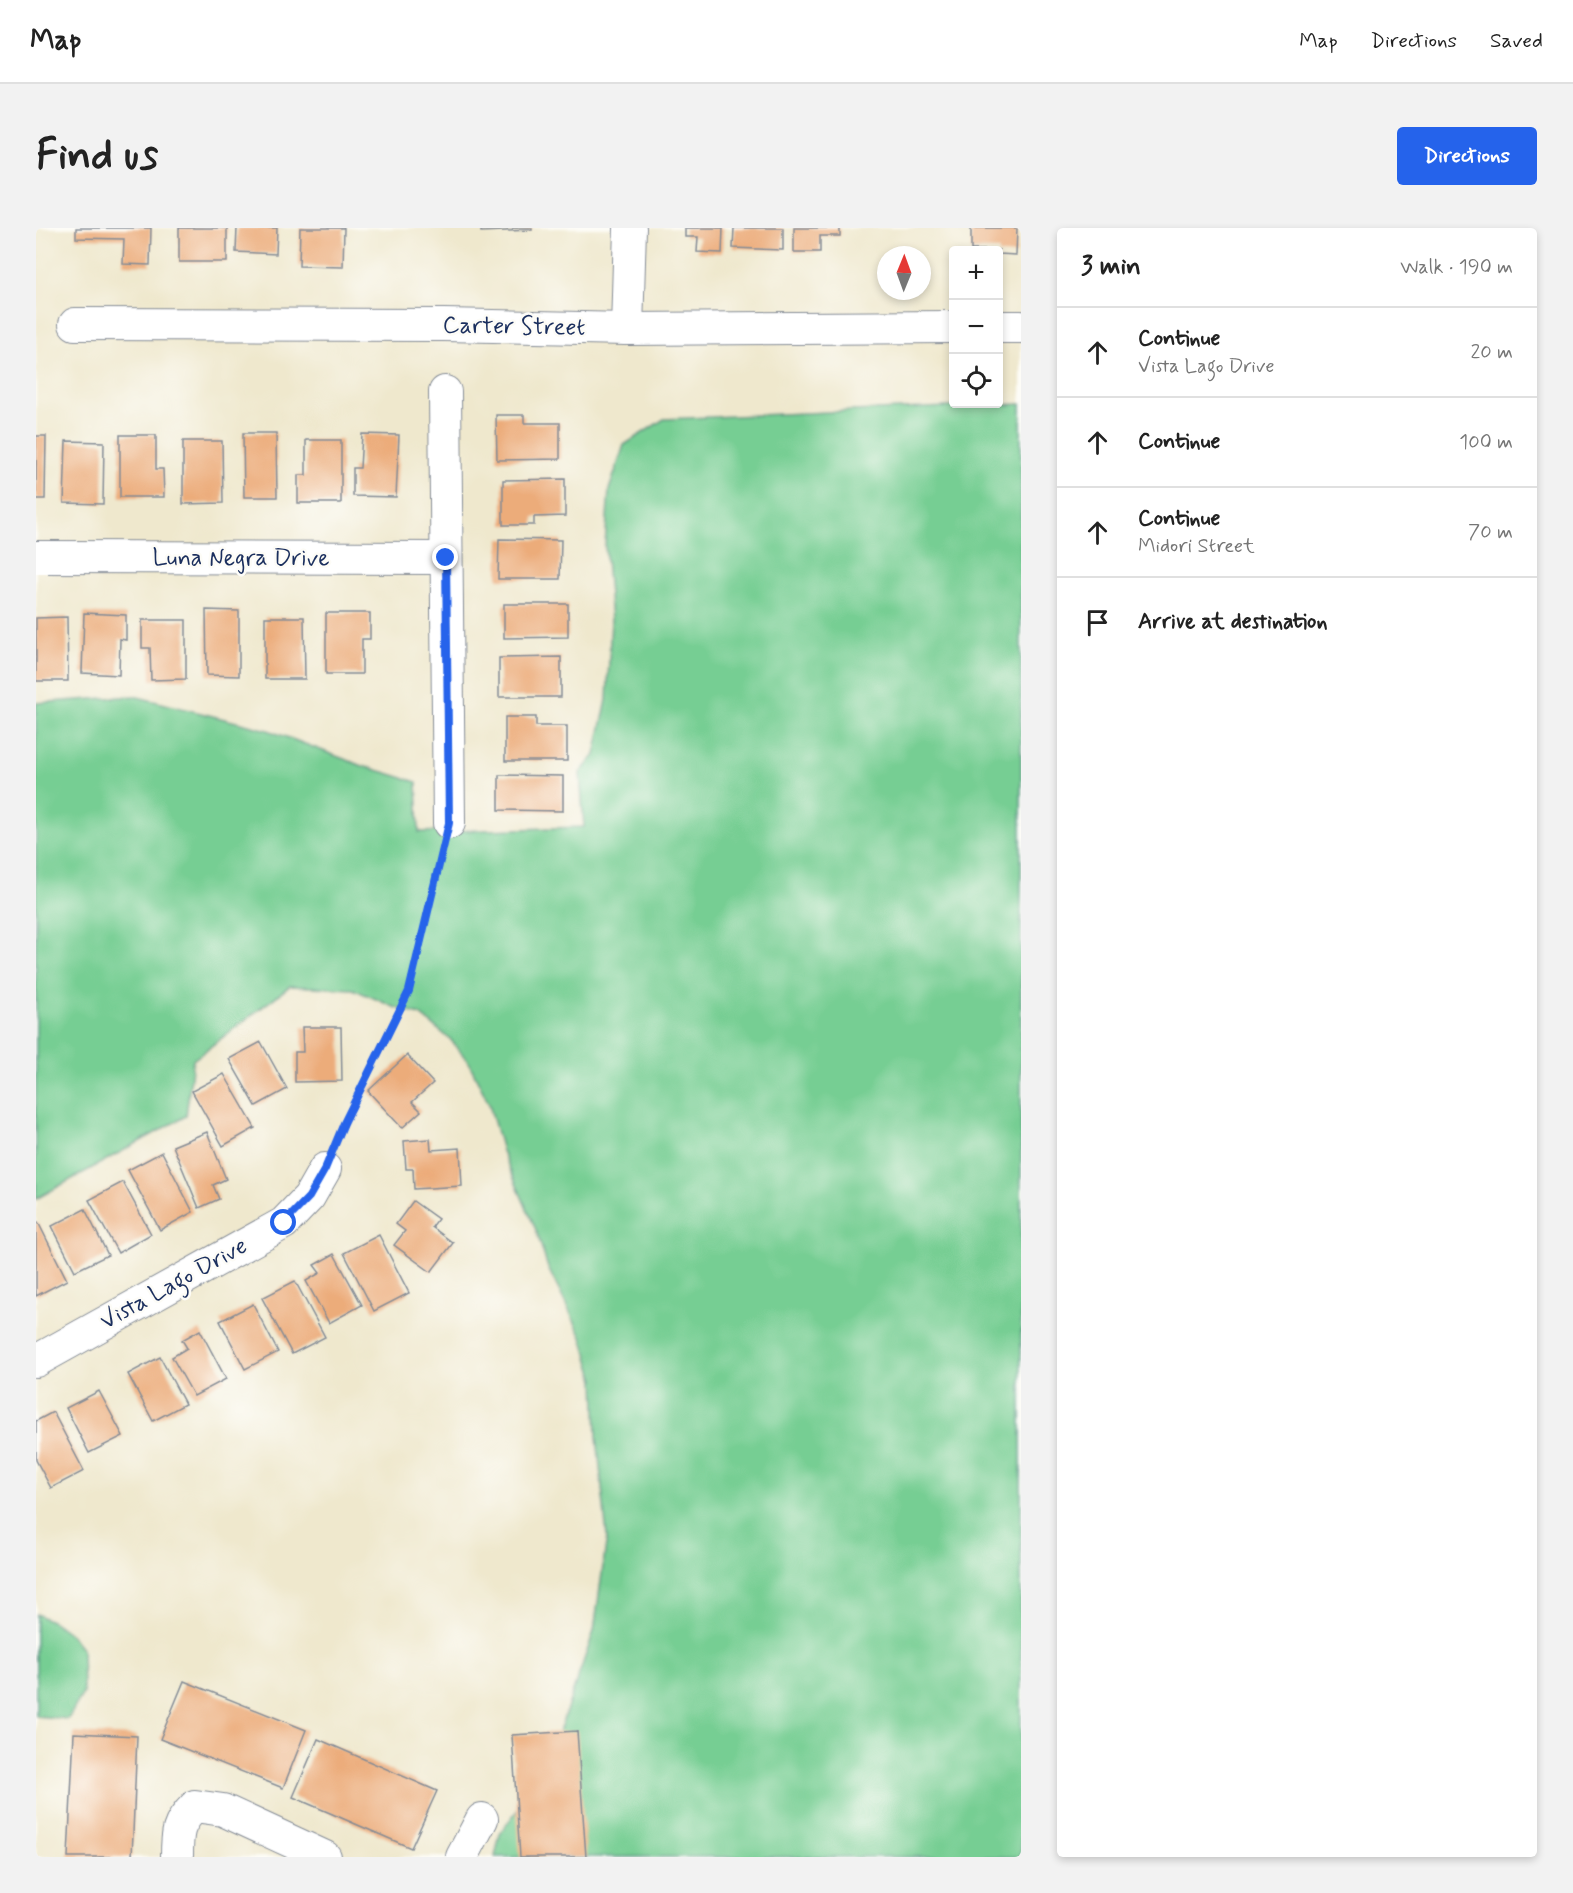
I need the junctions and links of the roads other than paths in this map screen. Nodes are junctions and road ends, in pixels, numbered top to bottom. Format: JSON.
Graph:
{"nodes":[{"id":1,"x":630,"y":228,"type":"edge"},
{"id":2,"x":75,"y":324,"type":"dead end"},
{"id":3,"x":949,"y":327,"type":"edge"},
{"id":4,"x":1003,"y":327,"type":"edge"},
{"id":5,"x":1021,"y":327,"type":"edge"},
{"id":6,"x":627,"y":329,"type":"junction"},
{"id":7,"x":445,"y":392,"type":"dead end"},
{"id":8,"x":36,"y":557,"type":"edge"},
{"id":9,"x":446,"y":558,"type":"junction"},
{"id":10,"x":449,"y":823,"type":"road end"},
{"id":11,"x":325,"y":1169,"type":"road end"},
{"id":12,"x":36,"y":1361,"type":"edge"},
{"id":13,"x":482,"y":1819,"type":"dead end"},
{"id":14,"x":304,"y":1853,"type":"edge"},
{"id":15,"x":177,"y":1857,"type":"edge"},
{"id":16,"x":462,"y":1857,"type":"edge"}],
"edges":[{"from":1,"to":6,"type":"street"},
{"from":2,"to":6,"type":"street","name":"Carter Street"},
{"from":3,"to":6,"type":"street","name":"Carter Street"},
{"from":4,"to":5,"type":"street"},
{"from":7,"to":9,"type":"street"},
{"from":8,"to":9,"type":"street","name":"Luna Negra Drive"},
{"from":9,"to":10,"type":"street"},
{"from":11,"to":12,"type":"street","name":"Vista Lago Drive"},
{"from":13,"to":16,"type":"street"},
{"from":14,"to":15,"type":"street"}]}
